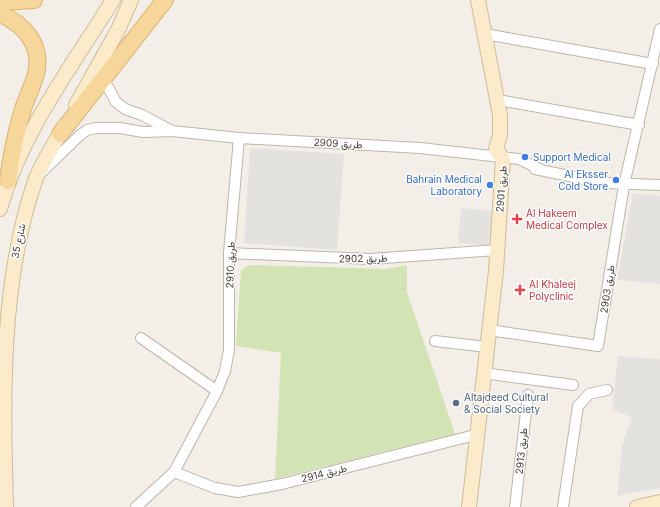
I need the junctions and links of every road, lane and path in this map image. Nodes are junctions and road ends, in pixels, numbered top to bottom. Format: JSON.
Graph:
{"nodes":[{"id":1,"x":34,"y":0,"type":"edge"},
{"id":2,"x":113,"y":0,"type":"edge"},
{"id":3,"x":131,"y":0,"type":"edge"},
{"id":4,"x":165,"y":0,"type":"edge"},
{"id":5,"x":478,"y":0,"type":"edge"},
{"id":6,"x":0,"y":2,"type":"edge"},
{"id":7,"x":0,"y":14,"type":"edge"},
{"id":8,"x":660,"y":29,"type":"edge"},
{"id":9,"x":485,"y":34,"type":"junction"},
{"id":10,"x":653,"y":64,"type":"junction"},
{"id":11,"x":104,"y":78,"type":"junction"},
{"id":12,"x":498,"y":100,"type":"junction"},
{"id":13,"x":639,"y":124,"type":"junction"},
{"id":14,"x":172,"y":131,"type":"junction"},
{"id":15,"x":60,"y":134,"type":"junction"},
{"id":16,"x":239,"y":138,"type":"junction"},
{"id":17,"x":503,"y":159,"type":"junction"},
{"id":18,"x":36,"y":178,"type":"junction"},
{"id":19,"x":8,"y":181,"type":"junction"},
{"id":20,"x":624,"y":185,"type":"junction"},
{"id":21,"x":660,"y":185,"type":"edge"},
{"id":22,"x":0,"y":209,"type":"edge"},
{"id":23,"x":497,"y":250,"type":"junction"},
{"id":24,"x":229,"y":253,"type":"junction"},
{"id":25,"x":489,"y":330,"type":"junction"},
{"id":26,"x":141,"y":338,"type":"dead end"},
{"id":27,"x":435,"y":341,"type":"dead end"},
{"id":28,"x":487,"y":347,"type":"junction"},
{"id":29,"x":483,"y":373,"type":"junction"},
{"id":30,"x":573,"y":385,"type":"dead end"},
{"id":31,"x":607,"y":390,"type":"dead end"},
{"id":32,"x":217,"y":391,"type":"junction"},
{"id":33,"x":528,"y":394,"type":"dead end"},
{"id":34,"x":476,"y":435,"type":"junction"},
{"id":35,"x":174,"y":472,"type":"junction"},
{"id":36,"x":660,"y":502,"type":"edge"},
{"id":37,"x":6,"y":507,"type":"edge"},
{"id":38,"x":136,"y":507,"type":"edge"},
{"id":39,"x":469,"y":507,"type":"edge"},
{"id":40,"x":515,"y":507,"type":"edge"},
{"id":41,"x":563,"y":507,"type":"edge"},
{"id":42,"x":637,"y":507,"type":"edge"}],
"edges":[{"from":1,"to":6,"type":"main road"},
{"from":2,"to":19,"type":"main road"},
{"from":3,"to":15,"type":"main road","name":"شارع 35"},
{"from":4,"to":11,"type":"main road"},
{"from":5,"to":9,"type":"main road","name":"طريق 2901"},
{"from":7,"to":19,"type":"main road"},
{"from":8,"to":10,"type":"street","name":"طريق 2903"},
{"from":9,"to":10,"type":"street"},
{"from":9,"to":12,"type":"main road","name":"طريق 2901"},
{"from":10,"to":13,"type":"street","name":"طريق 2903"},
{"from":11,"to":14,"type":"street","name":"طريق 2909"},
{"from":11,"to":15,"type":"main road"},
{"from":12,"to":13,"type":"street"},
{"from":12,"to":17,"type":"main road","name":"طريق 2901"},
{"from":13,"to":20,"type":"street","name":"طريق 2903"},
{"from":14,"to":16,"type":"street","name":"طريق 2909"},
{"from":14,"to":18,"type":"street","name":"طريق 2909"},
{"from":15,"to":18,"type":"main road","name":"شارع 35"},
{"from":16,"to":17,"type":"street","name":"طريق 2909"},
{"from":16,"to":24,"type":"street","name":"طريق 2910"},
{"from":17,"to":20,"type":"street","name":"طريق 2909"},
{"from":17,"to":23,"type":"main road","name":"طريق 2901"},
{"from":18,"to":37,"type":"main road","name":"شارع 35"},
{"from":19,"to":22,"type":"main road"},
{"from":20,"to":21,"type":"street","name":"طريق 2909"},
{"from":20,"to":25,"type":"street","name":"طريق 2903"},
{"from":23,"to":24,"type":"street","name":"طريق 2902"},
{"from":23,"to":25,"type":"main road","name":"طريق 2901"},
{"from":24,"to":32,"type":"street","name":"طريق 2910"},
{"from":25,"to":28,"type":"main road","name":"طريق 2901"},
{"from":26,"to":32,"type":"street"},
{"from":27,"to":28,"type":"street"},
{"from":28,"to":29,"type":"main road","name":"طريق 2901"},
{"from":29,"to":30,"type":"street"},
{"from":29,"to":34,"type":"main road","name":"طريق 2901"},
{"from":31,"to":41,"type":"street"},
{"from":32,"to":35,"type":"street","name":"طريق 2910"},
{"from":33,"to":40,"type":"street","name":"طريق 2913"},
{"from":34,"to":35,"type":"street","name":"طريق 2914"},
{"from":34,"to":39,"type":"main road","name":"طريق 2901"},
{"from":35,"to":38,"type":"street","name":"طريق 2910"},
{"from":36,"to":42,"type":"main road"}]}
